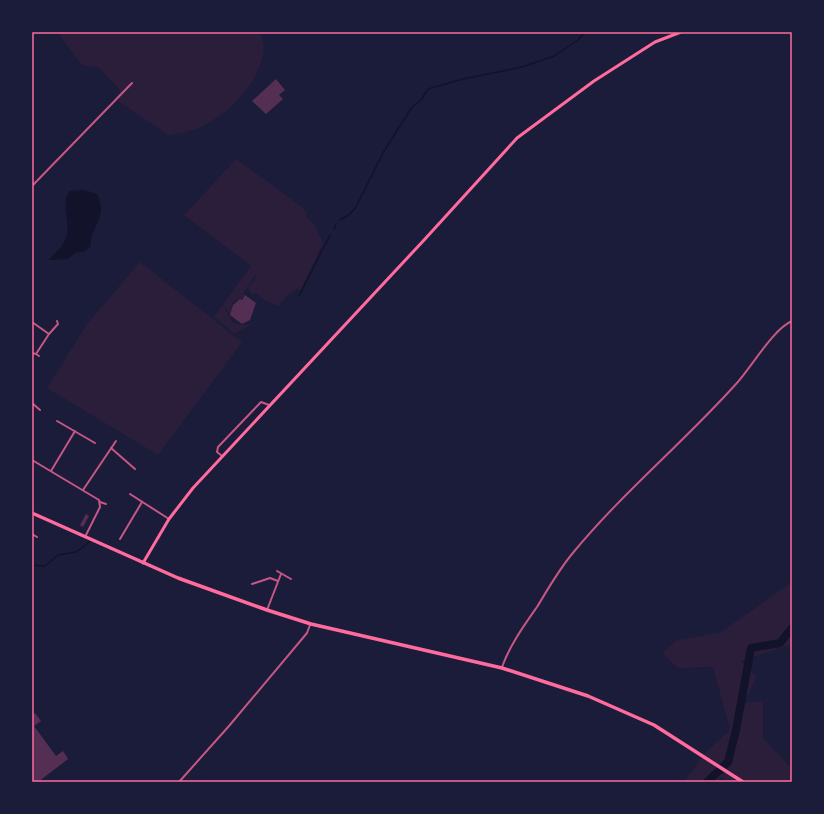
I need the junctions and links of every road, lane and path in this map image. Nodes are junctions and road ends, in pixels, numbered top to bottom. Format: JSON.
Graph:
{"nodes":[{"id":1,"x":681,"y":32,"type":"edge"},
{"id":2,"x":132,"y":83,"type":"dead end"},
{"id":3,"x":32,"y":186,"type":"edge"},
{"id":4,"x":57,"y":321,"type":"dead end"},
{"id":5,"x":792,"y":321,"type":"edge"},
{"id":6,"x":32,"y":322,"type":"edge"},
{"id":7,"x":58,"y":324,"type":"junction"},
{"id":8,"x":61,"y":326,"type":"dead end"},
{"id":9,"x":49,"y":334,"type":"junction"},
{"id":10,"x":32,"y":353,"type":"edge"},
{"id":11,"x":36,"y":354,"type":"junction"},
{"id":12,"x":39,"y":356,"type":"dead end"},
{"id":13,"x":32,"y":403,"type":"edge"},
{"id":14,"x":270,"y":405,"type":"junction"},
{"id":15,"x":40,"y":410,"type":"dead end"},
{"id":16,"x":57,"y":420,"type":"dead end"},
{"id":17,"x":75,"y":431,"type":"junction"},
{"id":18,"x":116,"y":441,"type":"dead end"},
{"id":19,"x":94,"y":443,"type":"dead end"},
{"id":20,"x":111,"y":448,"type":"junction"},
{"id":21,"x":222,"y":456,"type":"junction"},
{"id":22,"x":32,"y":460,"type":"edge"},
{"id":23,"x":135,"y":469,"type":"dead end"},
{"id":24,"x":51,"y":472,"type":"junction"},
{"id":25,"x":83,"y":490,"type":"junction"},
{"id":26,"x":130,"y":494,"type":"dead end"},
{"id":27,"x":100,"y":502,"type":"junction"},
{"id":28,"x":142,"y":502,"type":"junction"},
{"id":29,"x":106,"y":504,"type":"dead end"},
{"id":30,"x":32,"y":513,"type":"edge"},
{"id":31,"x":169,"y":519,"type":"junction"},
{"id":32,"x":32,"y":534,"type":"edge"},
{"id":33,"x":37,"y":537,"type":"dead end"},
{"id":34,"x":85,"y":537,"type":"junction"},
{"id":35,"x":120,"y":539,"type":"dead end"},
{"id":36,"x":143,"y":563,"type":"junction"},
{"id":37,"x":277,"y":571,"type":"dead end"},
{"id":38,"x":281,"y":574,"type":"junction"},
{"id":39,"x":292,"y":579,"type":"dead end"},
{"id":40,"x":278,"y":581,"type":"junction"},
{"id":41,"x":252,"y":584,"type":"dead end"},
{"id":42,"x":267,"y":610,"type":"junction"},
{"id":43,"x":311,"y":624,"type":"junction"},
{"id":44,"x":502,"y":668,"type":"junction"},
{"id":45,"x":178,"y":782,"type":"edge"},
{"id":46,"x":743,"y":782,"type":"edge"}],
"edges":[{"from":1,"to":14,"type":"main road"},
{"from":2,"to":3,"type":"street"},
{"from":4,"to":7,"type":"street"},
{"from":5,"to":44,"type":"street"},
{"from":6,"to":9,"type":"street"},
{"from":7,"to":8,"type":"street"},
{"from":7,"to":9,"type":"street"},
{"from":9,"to":11,"type":"street"},
{"from":10,"to":11,"type":"street"},
{"from":11,"to":12,"type":"street"},
{"from":13,"to":15,"type":"street"},
{"from":14,"to":21,"type":"main road"},
{"from":14,"to":21,"type":"street"},
{"from":16,"to":17,"type":"street"},
{"from":17,"to":19,"type":"street"},
{"from":17,"to":24,"type":"street"},
{"from":18,"to":20,"type":"street"},
{"from":20,"to":23,"type":"street"},
{"from":20,"to":25,"type":"street"},
{"from":21,"to":31,"type":"main road"},
{"from":22,"to":24,"type":"street"},
{"from":24,"to":25,"type":"street"},
{"from":25,"to":27,"type":"street"},
{"from":26,"to":28,"type":"street"},
{"from":27,"to":29,"type":"street"},
{"from":27,"to":34,"type":"street"},
{"from":28,"to":31,"type":"street"},
{"from":28,"to":35,"type":"street"},
{"from":30,"to":34,"type":"main road"},
{"from":31,"to":36,"type":"main road"},
{"from":32,"to":33,"type":"street"},
{"from":34,"to":36,"type":"main road"},
{"from":36,"to":42,"type":"main road"},
{"from":37,"to":38,"type":"street"},
{"from":38,"to":39,"type":"street"},
{"from":38,"to":40,"type":"street"},
{"from":40,"to":41,"type":"street"},
{"from":40,"to":42,"type":"street"},
{"from":42,"to":43,"type":"main road"},
{"from":43,"to":44,"type":"main road"},
{"from":43,"to":45,"type":"street"},
{"from":44,"to":46,"type":"main road"}]}
